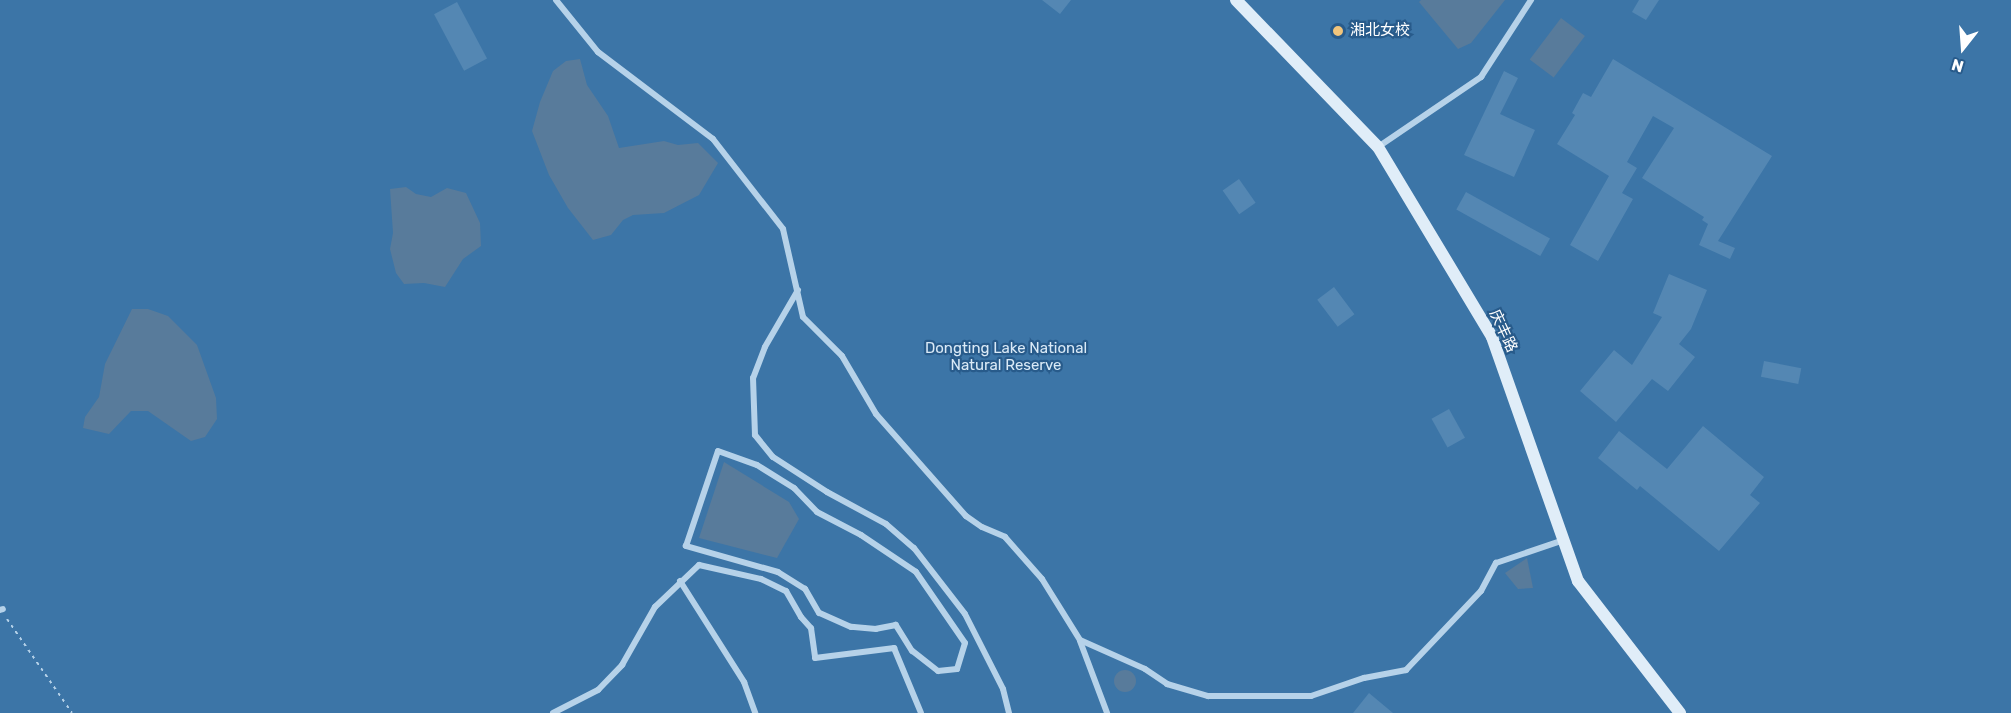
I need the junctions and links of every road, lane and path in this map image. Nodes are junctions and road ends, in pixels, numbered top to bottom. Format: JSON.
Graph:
{"nodes":[{"id":1,"x":556,"y":0,"type":"edge"},
{"id":2,"x":1236,"y":0,"type":"edge"},
{"id":3,"x":1531,"y":0,"type":"edge"},
{"id":4,"x":1378,"y":147,"type":"junction"},
{"id":5,"x":798,"y":290,"type":"junction"},
{"id":6,"x":1564,"y":540,"type":"junction"},
{"id":7,"x":778,"y":572,"type":"joint"},
{"id":8,"x":680,"y":581,"type":"junction"},
{"id":9,"x":1,"y":610,"type":"edge"},
{"id":10,"x":1080,"y":640,"type":"junction"},
{"id":11,"x":72,"y":713,"type":"edge"},
{"id":12,"x":553,"y":713,"type":"edge"},
{"id":13,"x":755,"y":713,"type":"edge"},
{"id":14,"x":921,"y":713,"type":"edge"},
{"id":15,"x":1009,"y":713,"type":"edge"},
{"id":16,"x":1107,"y":713,"type":"edge"},
{"id":17,"x":1680,"y":713,"type":"edge"}],
"edges":[{"from":1,"to":5,"type":"street"},
{"from":2,"to":4,"type":"street","name":"庆丰路"},
{"from":3,"to":4,"type":"street"},
{"from":4,"to":6,"type":"street","name":"庆丰路"},
{"from":5,"to":10,"type":"street"},
{"from":5,"to":15,"type":"street"},
{"from":6,"to":10,"type":"street"},
{"from":6,"to":17,"type":"street","name":"庆丰路"},
{"from":7,"to":7,"type":"street"},
{"from":8,"to":12,"type":"street"},
{"from":8,"to":13,"type":"street"},
{"from":8,"to":14,"type":"street"},
{"from":9,"to":11,"type":"path"},
{"from":10,"to":16,"type":"street"}]}
